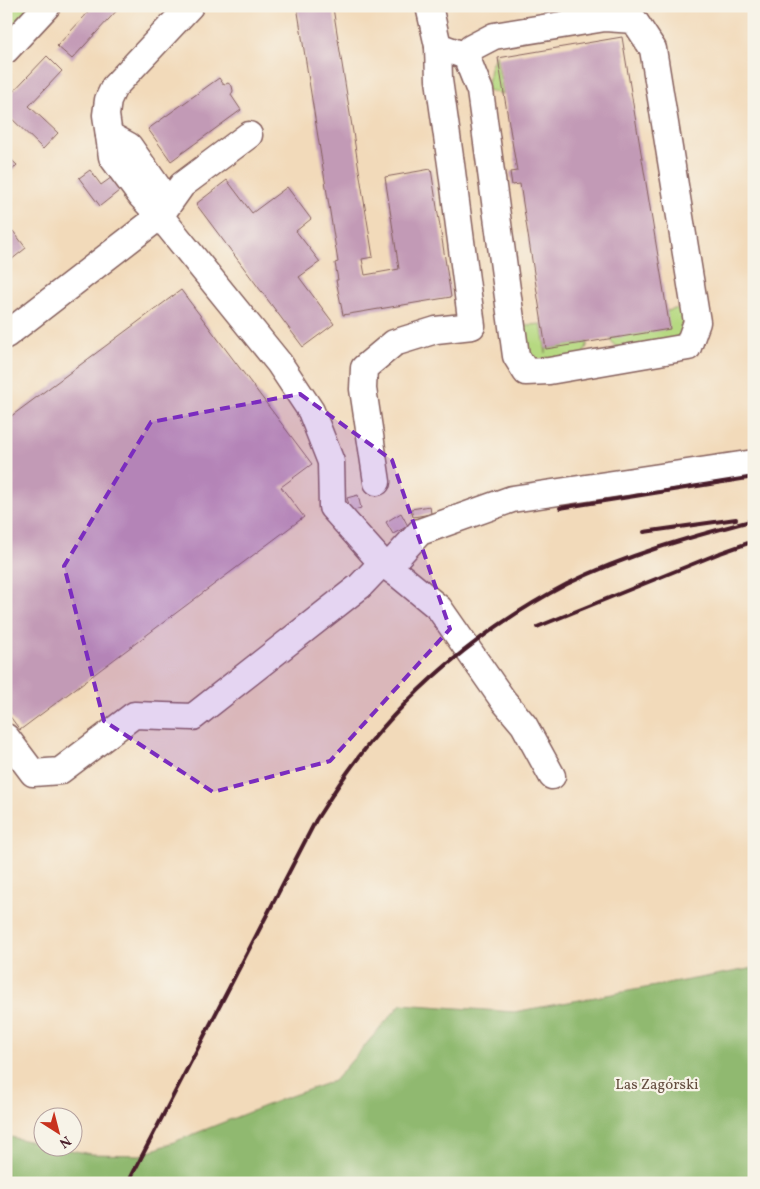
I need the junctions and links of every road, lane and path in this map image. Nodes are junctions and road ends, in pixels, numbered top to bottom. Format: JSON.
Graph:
{"nodes":[{"id":1,"x":47,"y":6,"type":"edge"},
{"id":2,"x":190,"y":6,"type":"edge"},
{"id":3,"x":430,"y":6,"type":"edge"},
{"id":4,"x":438,"y":46,"type":"junction"},
{"id":5,"x":6,"y":50,"type":"edge"},
{"id":6,"x":466,"y":56,"type":"junction"},
{"id":7,"x":249,"y":135,"type":"dead end"},
{"id":8,"x":160,"y":216,"type":"junction"},
{"id":9,"x":6,"y":335,"type":"edge"},
{"id":10,"x":754,"y":462,"type":"edge"},
{"id":11,"x":377,"y":482,"type":"dead end"},
{"id":12,"x":385,"y":565,"type":"junction"},
{"id":13,"x":6,"y":737,"type":"edge"},
{"id":14,"x":552,"y":776,"type":"dead end"}],
"edges":[{"from":1,"to":5,"type":"lane"},
{"from":2,"to":8,"type":"lane"},
{"from":3,"to":4,"type":"lane"},
{"from":4,"to":6,"type":"lane"},
{"from":4,"to":11,"type":"lane"},
{"from":6,"to":6,"type":"lane"},
{"from":7,"to":8,"type":"lane"},
{"from":8,"to":9,"type":"lane"},
{"from":8,"to":12,"type":"lane"},
{"from":10,"to":12,"type":"lane"},
{"from":12,"to":13,"type":"lane"},
{"from":12,"to":14,"type":"lane"}]}
